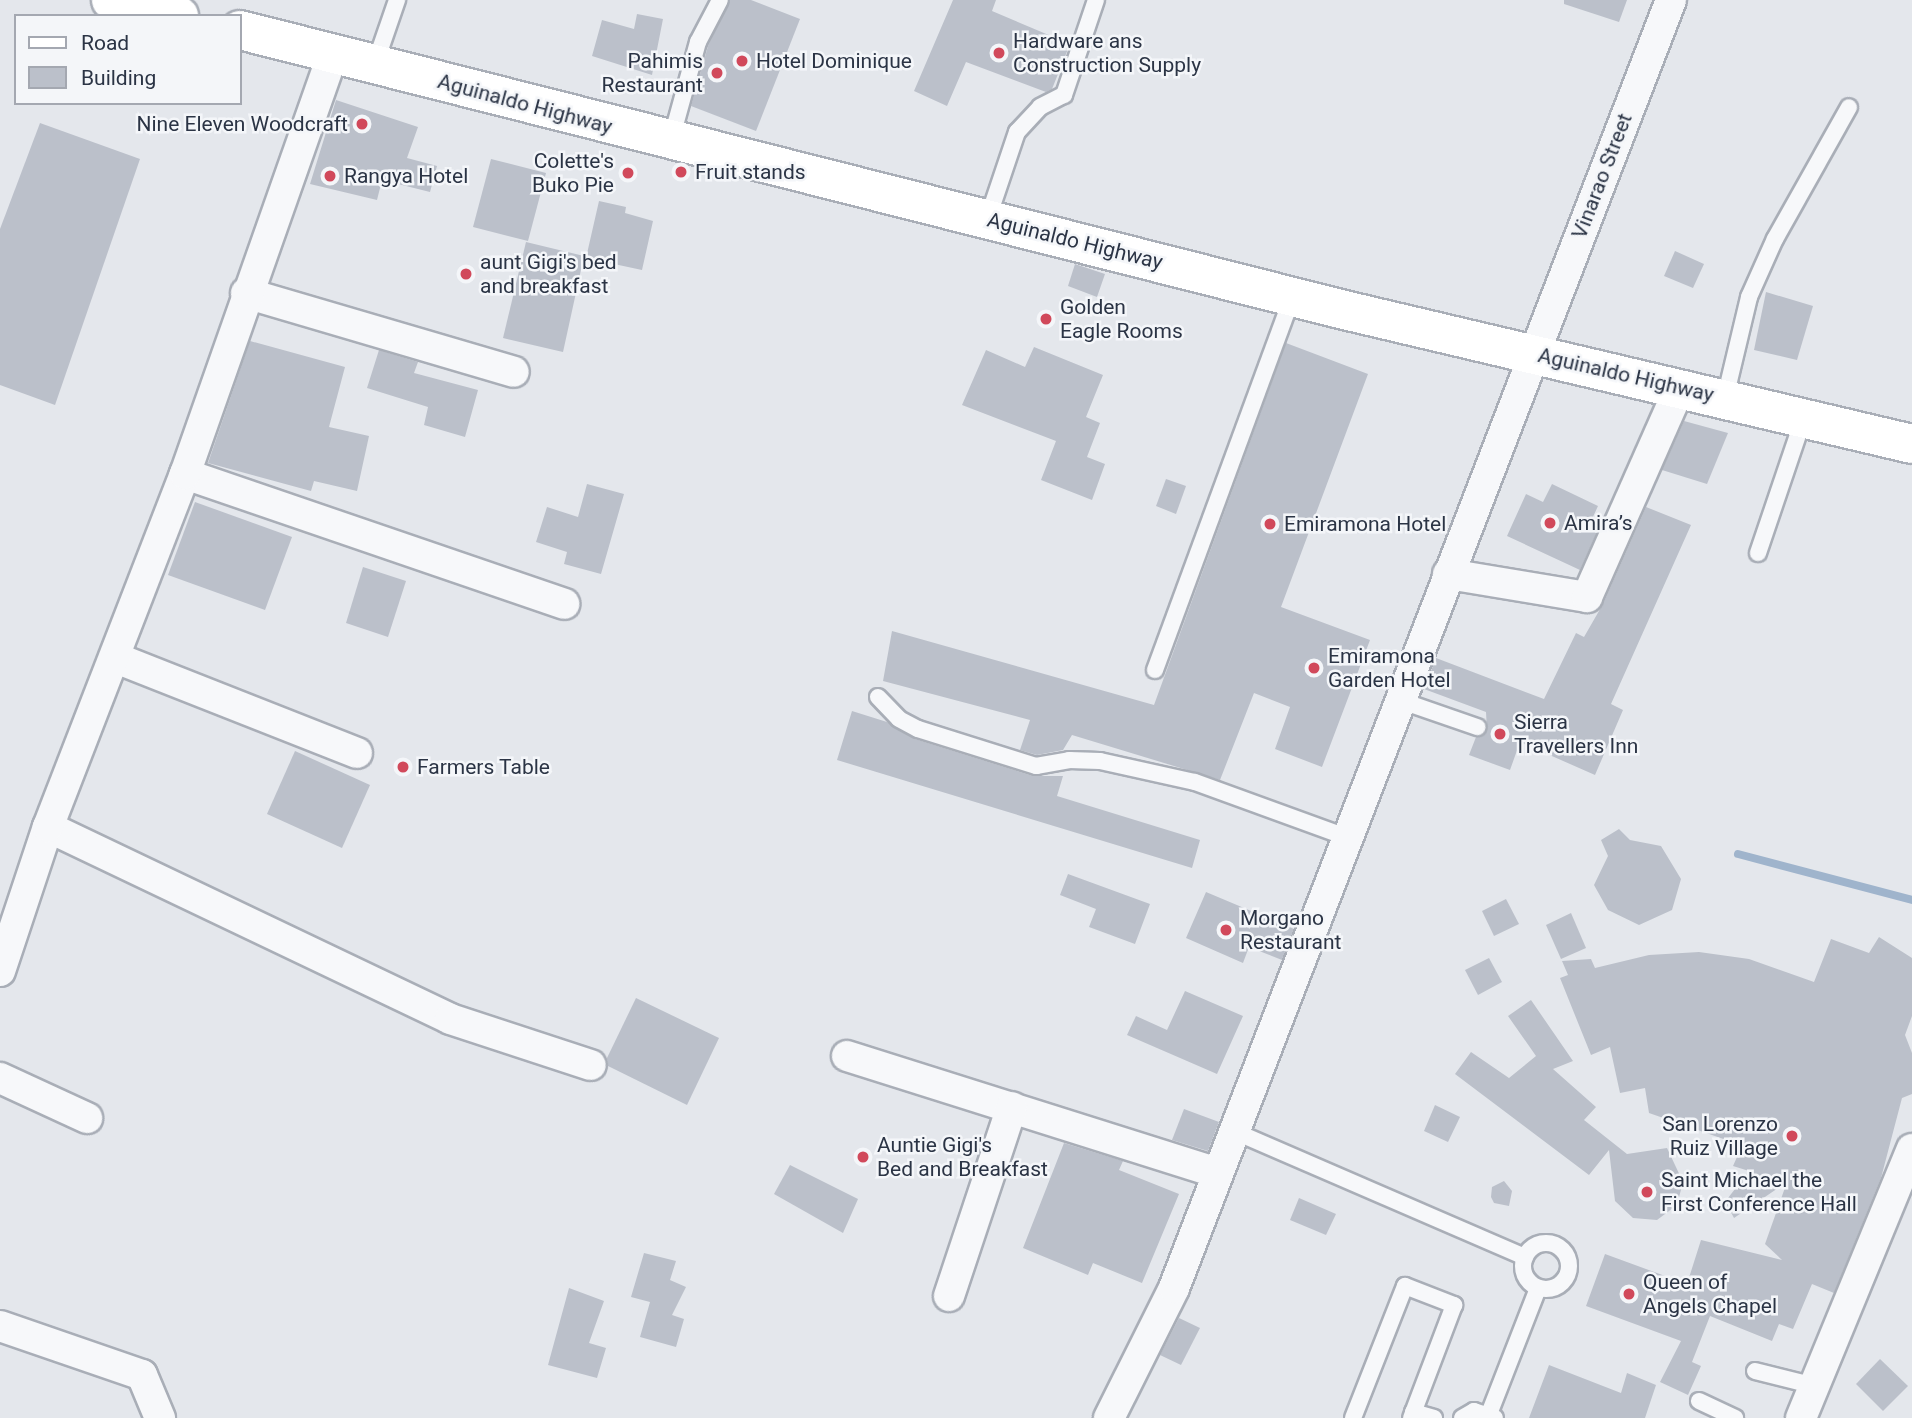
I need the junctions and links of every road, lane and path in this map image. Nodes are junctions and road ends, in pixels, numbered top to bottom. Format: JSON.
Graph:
{"nodes":[{"id":1,"x":111,"y":0,"type":"edge"},
{"id":2,"x":397,"y":0,"type":"edge"},
{"id":3,"x":720,"y":0,"type":"edge"},
{"id":4,"x":1096,"y":0,"type":"edge"},
{"id":5,"x":1671,"y":0,"type":"edge"},
{"id":6,"x":170,"y":14,"type":"edge"},
{"id":7,"x":242,"y":30,"type":"edge"},
{"id":8,"x":334,"y":52,"type":"junction"},
{"id":9,"x":374,"y":64,"type":"junction"},
{"id":10,"x":1849,"y":107,"type":"dead end"},
{"id":11,"x":671,"y":143,"type":"junction"},
{"id":12,"x":988,"y":218,"type":"junction"},
{"id":13,"x":246,"y":293,"type":"junction"},
{"id":14,"x":1292,"y":297,"type":"junction"},
{"id":15,"x":1533,"y":353,"type":"junction"},
{"id":16,"x":514,"y":372,"type":"dead end"},
{"id":17,"x":1680,"y":387,"type":"junction"},
{"id":18,"x":1725,"y":398,"type":"junction"},
{"id":19,"x":1804,"y":417,"type":"junction"},
{"id":20,"x":1912,"y":444,"type":"edge"},
{"id":21,"x":184,"y":474,"type":"junction"},
{"id":22,"x":1758,"y":553,"type":"dead end"},
{"id":23,"x":1448,"y":574,"type":"junction"},
{"id":24,"x":564,"y":604,"type":"dead end"},
{"id":25,"x":116,"y":658,"type":"junction"},
{"id":26,"x":1155,"y":670,"type":"dead end"},
{"id":27,"x":878,"y":697,"type":"dead end"},
{"id":28,"x":1399,"y":700,"type":"junction"},
{"id":29,"x":1477,"y":727,"type":"dead end"},
{"id":30,"x":357,"y":753,"type":"dead end"},
{"id":31,"x":48,"y":827,"type":"junction"},
{"id":32,"x":1346,"y":837,"type":"junction"},
{"id":33,"x":0,"y":971,"type":"edge"},
{"id":34,"x":848,"y":1056,"type":"dead end"},
{"id":35,"x":591,"y":1065,"type":"dead end"},
{"id":36,"x":0,"y":1078,"type":"edge"},
{"id":37,"x":1012,"y":1107,"type":"junction"},
{"id":38,"x":87,"y":1118,"type":"dead end"},
{"id":39,"x":1236,"y":1132,"type":"junction"},
{"id":40,"x":1912,"y":1149,"type":"edge"},
{"id":41,"x":1218,"y":1173,"type":"junction"},
{"id":42,"x":1525,"y":1257,"type":"junction"},
{"id":43,"x":1538,"y":1288,"type":"junction"},
{"id":44,"x":949,"y":1296,"type":"dead end"},
{"id":45,"x":0,"y":1326,"type":"edge"},
{"id":46,"x":1755,"y":1371,"type":"dead end"},
{"id":47,"x":1815,"y":1386,"type":"junction"},
{"id":48,"x":1699,"y":1401,"type":"dead end"},
{"id":49,"x":1412,"y":1415,"type":"edge"},
{"id":50,"x":1492,"y":1416,"type":"edge"},
{"id":51,"x":160,"y":1418,"type":"edge"},
{"id":52,"x":1109,"y":1418,"type":"edge"},
{"id":53,"x":1353,"y":1418,"type":"edge"},
{"id":54,"x":1434,"y":1418,"type":"edge"},
{"id":55,"x":1462,"y":1418,"type":"edge"},
{"id":56,"x":1735,"y":1418,"type":"edge"},
{"id":57,"x":1801,"y":1418,"type":"edge"}],
"edges":[{"from":1,"to":6,"type":"main road"},
{"from":2,"to":9,"type":"lane"},
{"from":3,"to":11,"type":"lane"},
{"from":4,"to":12,"type":"lane"},
{"from":5,"to":15,"type":"street","name":"Vinarao Street"},
{"from":7,"to":8,"type":"main road","name":"Aguinaldo Highway"},
{"from":8,"to":9,"type":"main road","name":"Aguinaldo Highway"},
{"from":8,"to":13,"type":"street"},
{"from":9,"to":11,"type":"main road","name":"Aguinaldo Highway"},
{"from":10,"to":18,"type":"lane"},
{"from":11,"to":12,"type":"main road","name":"Aguinaldo Highway"},
{"from":12,"to":14,"type":"main road","name":"Aguinaldo Highway"},
{"from":13,"to":16,"type":"street"},
{"from":13,"to":21,"type":"street"},
{"from":14,"to":15,"type":"main road","name":"Aguinaldo Highway"},
{"from":14,"to":26,"type":"lane"},
{"from":15,"to":17,"type":"main road","name":"Aguinaldo Highway"},
{"from":15,"to":23,"type":"street","name":"Vinarao Street"},
{"from":17,"to":18,"type":"main road","name":"Aguinaldo Highway"},
{"from":17,"to":23,"type":"street"},
{"from":18,"to":19,"type":"main road","name":"Aguinaldo Highway"},
{"from":19,"to":20,"type":"main road","name":"Aguinaldo Highway"},
{"from":19,"to":22,"type":"lane"},
{"from":21,"to":24,"type":"street"},
{"from":21,"to":25,"type":"street"},
{"from":23,"to":28,"type":"street","name":"Vinarao Street"},
{"from":25,"to":30,"type":"street"},
{"from":25,"to":31,"type":"street"},
{"from":27,"to":32,"type":"lane"},
{"from":28,"to":29,"type":"lane"},
{"from":28,"to":32,"type":"street","name":"Vinarao Street"},
{"from":31,"to":33,"type":"street"},
{"from":31,"to":35,"type":"street"},
{"from":32,"to":39,"type":"street","name":"Vinarao Street"},
{"from":34,"to":37,"type":"street"},
{"from":36,"to":38,"type":"street"},
{"from":37,"to":41,"type":"street"},
{"from":37,"to":44,"type":"street"},
{"from":39,"to":41,"type":"street","name":"Vinarao Street"},
{"from":39,"to":42,"type":"lane"},
{"from":40,"to":47,"type":"street"},
{"from":41,"to":52,"type":"street","name":"Vinarao Street"},
{"from":42,"to":43,"type":"lane"},
{"from":42,"to":43,"type":"lane"},
{"from":43,"to":50,"type":"lane"},
{"from":45,"to":51,"type":"street"},
{"from":46,"to":47,"type":"lane"},
{"from":47,"to":57,"type":"street"},
{"from":48,"to":56,"type":"lane"},
{"from":49,"to":53,"type":"lane"},
{"from":49,"to":54,"type":"lane"},
{"from":50,"to":55,"type":"lane"}]}
